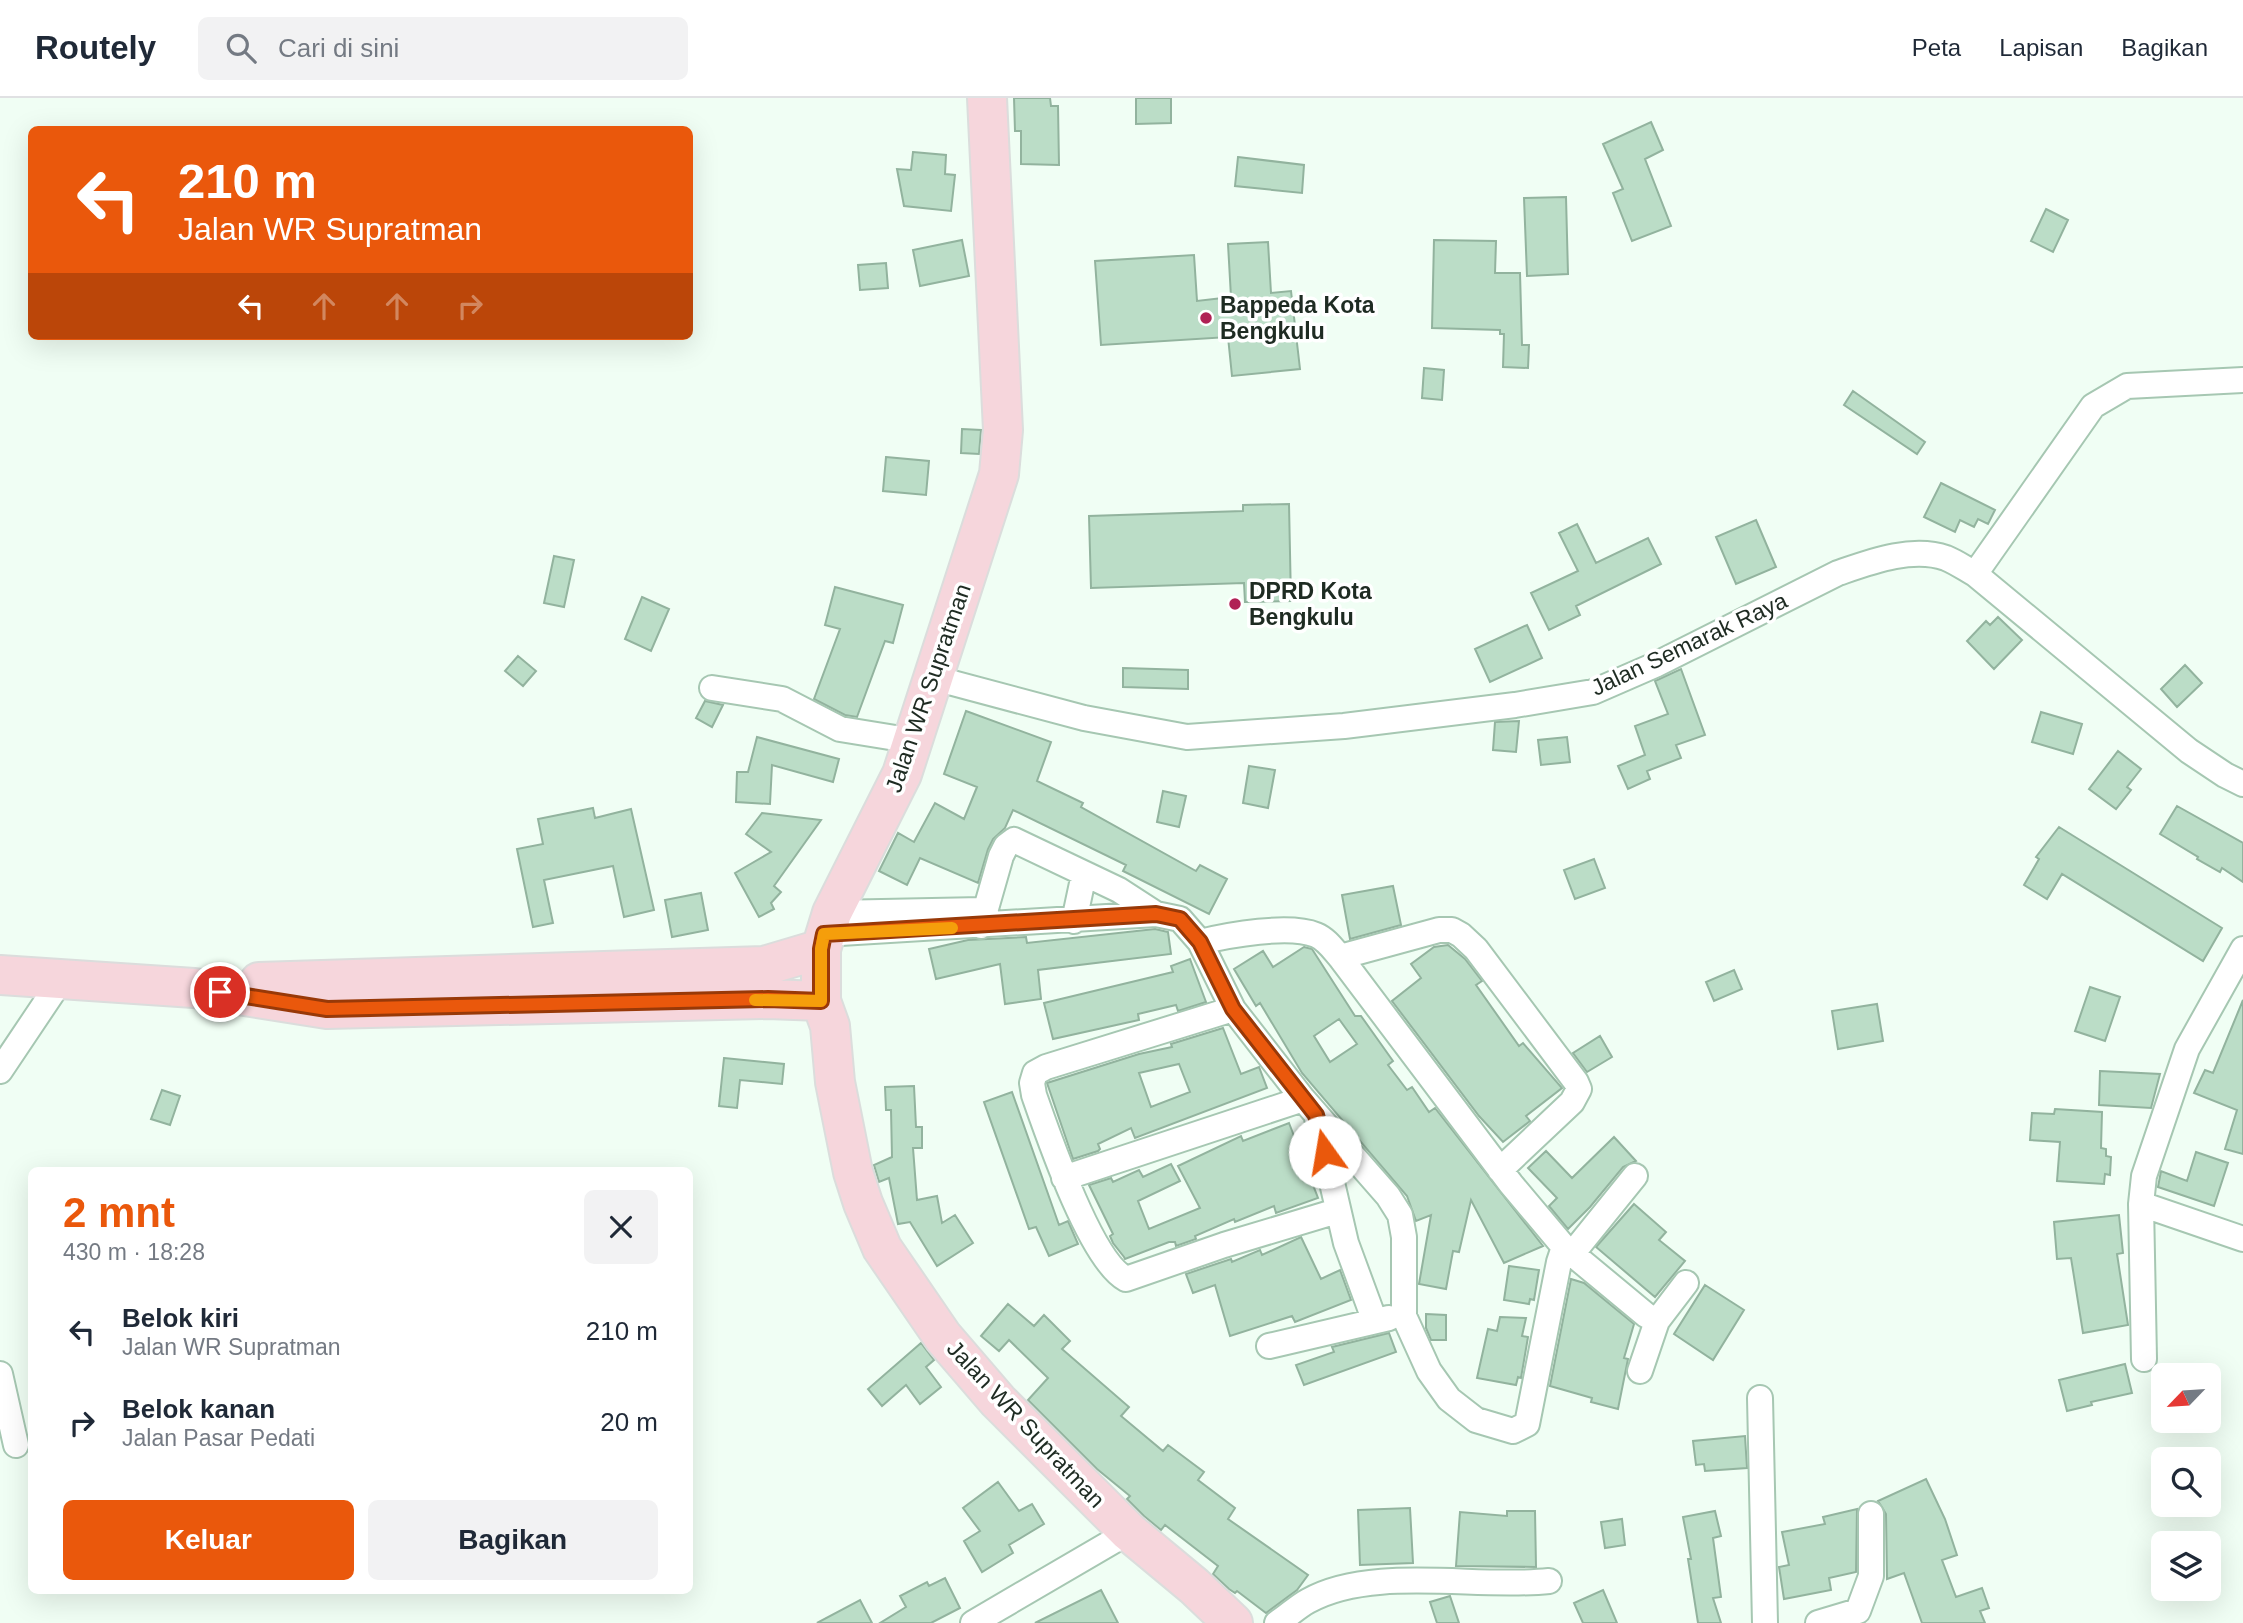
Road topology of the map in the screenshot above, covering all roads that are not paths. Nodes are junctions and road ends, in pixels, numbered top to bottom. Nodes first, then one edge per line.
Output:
1 (987, 98) edge
2 (2243, 380) edge
3 (1975, 574) junction
4 (934, 678) junction
5 (712, 688) dead end
6 (914, 741) junction
7 (2243, 784) edge
8 (1084, 874) junction
9 (1156, 914) junction
10 (984, 918) junction
11 (1074, 921) junction
12 (825, 932) junction
13 (1200, 942) junction
14 (2243, 949) edge
15 (1340, 957) junction
16 (0, 975) edge
17 (61, 980) junction
18 (194, 988) junction
19 (821, 1001) junction
20 (1233, 1009) junction
21 (0, 1071) edge
22 (1309, 1107) junction
23 (1500, 1170) junction
24 (1635, 1176) dead end
25 (1064, 1178) junction
26 (2141, 1205) junction
27 (1338, 1211) junction
28 (2243, 1239) edge
29 (1568, 1251) junction
30 (1686, 1283) dead end
31 (1404, 1316) junction
32 (1374, 1320) junction
33 (1657, 1321) junction
34 (1269, 1346) dead end
35 (2144, 1359) dead end
36 (1640, 1371) dead end
37 (0, 1374) edge
38 (1760, 1398) dead end
39 (16, 1446) dead end
40 (1871, 1514) dead end
41 (1129, 1532) junction
42 (1549, 1581) dead end
43 (1015, 1613) edge
44 (1860, 1617) edge
45 (973, 1623) edge
46 (1233, 1623) edge
47 (1278, 1623) edge
48 (1765, 1623) edge
49 (1818, 1623) edge

1 - 4 highway, Jalan WR Supratman
2 - 3 street
3 - 4 street, Jalan Semarak Raya
3 - 7 street, Jalan Semarak Raya
4 - 6 highway, Jalan WR Supratman
5 - 6 street
6 - 12 highway, Jalan WR Supratman
8 - 9 street
8 - 10 street
8 - 11 street
9 - 11 street
9 - 13 street
10 - 11 street
10 - 12 street
12 - 18 highway
12 - 19 highway, Jalan WR Supratman
13 - 15 street
13 - 20 street
14 - 26 street
15 - 23 street
15 - 23 street
16 - 17 highway
17 - 18 highway
17 - 21 street
18 - 19 highway
19 - 41 highway, Jalan WR Supratman
20 - 22 street
20 - 25 street
22 - 25 street
22 - 27 street
22 - 31 street
23 - 29 street
24 - 29 street
25 - 27 street
26 - 28 street
26 - 35 street
27 - 32 street
29 - 31 street
29 - 33 street
30 - 33 street
31 - 32 street
32 - 34 street
33 - 36 street
37 - 39 street
38 - 48 street
40 - 44 street
41 - 43 street
41 - 46 highway, Jalan WR Supratman
42 - 47 street
43 - 45 street
44 - 49 street

